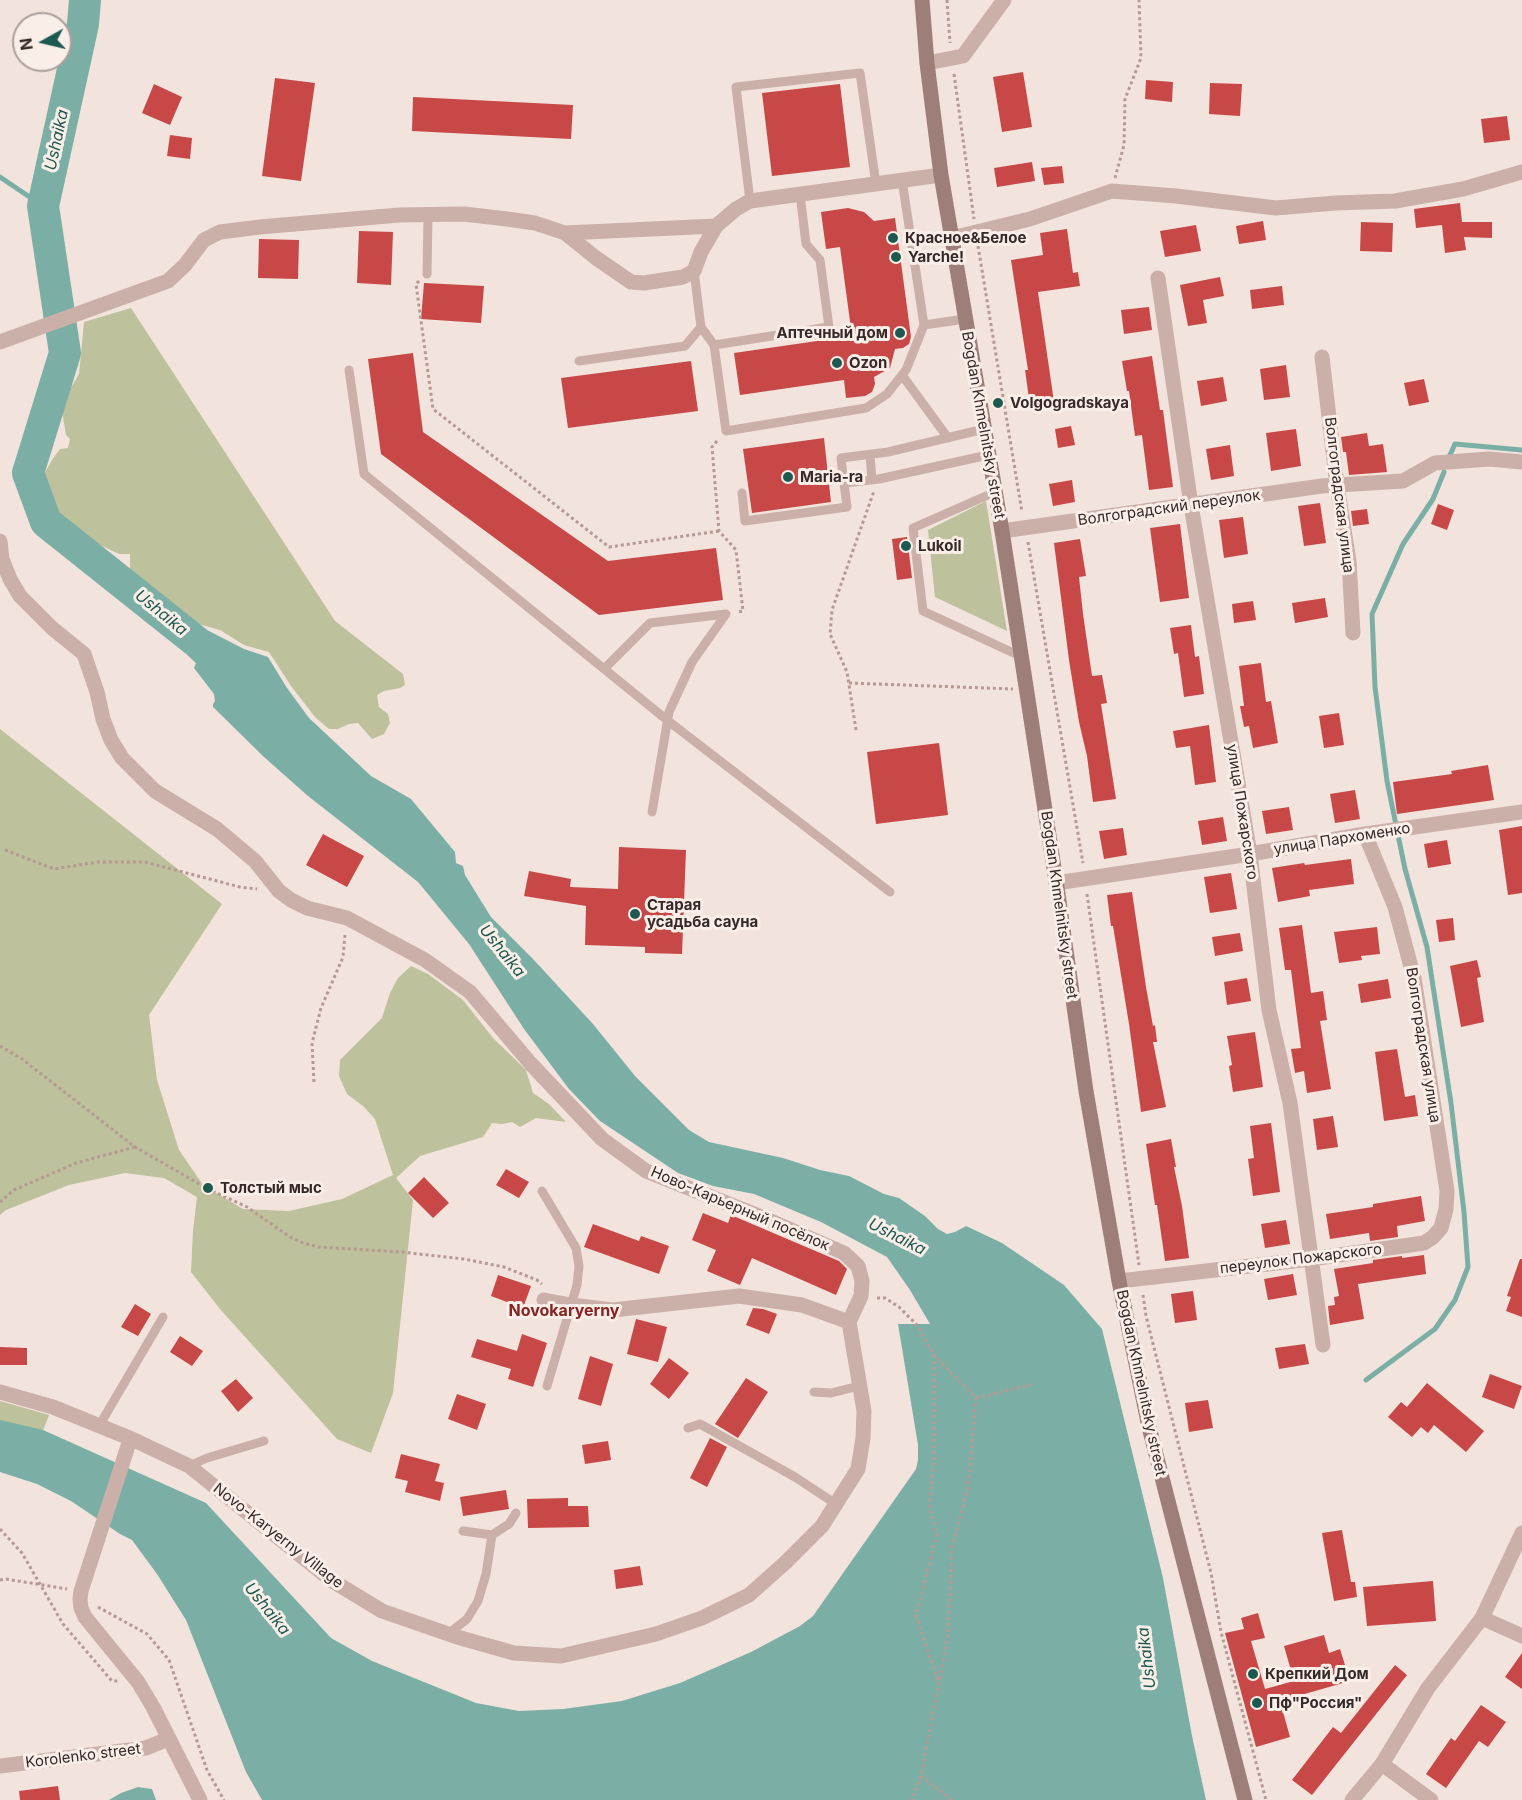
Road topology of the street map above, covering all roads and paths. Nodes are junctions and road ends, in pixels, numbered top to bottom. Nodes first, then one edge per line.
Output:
1 (922, 0) edge
2 (947, 0) edge
3 (1004, 0) edge
4 (1139, 0) edge
5 (951, 58) junction
6 (927, 63) junction
7 (1522, 172) edge
8 (941, 175) junction
9 (902, 180) junction
10 (876, 184) junction
11 (1112, 191) junction
12 (800, 194) junction
13 (750, 201) junction
14 (428, 215) junction
15 (716, 226) junction
16 (975, 232) junction
17 (565, 233) junction
18 (952, 237) junction
19 (694, 271) junction
20 (427, 274) joint
21 (1158, 278) dead end
22 (965, 319) junction
23 (924, 325) junction
24 (701, 327) junction
25 (0, 342) edge
26 (714, 345) junction
27 (1322, 357) dead end
28 (579, 361) dead end
29 (349, 370) dead end
30 (902, 375) junction
31 (984, 429) junction
32 (726, 431) junction
33 (948, 438) junction
34 (870, 454) junction
35 (988, 455) junction
36 (1522, 462) edge
37 (875, 479) junction
38 (844, 483) junction
39 (1337, 486) junction
40 (995, 492) junction
41 (742, 493) dead end
42 (1191, 505) junction
43 (1025, 528) junction
44 (719, 531) junction
45 (1002, 531) junction
46 (0, 541) edge
47 (726, 614) junction
48 (1353, 633) dead end
49 (1020, 656) junction
50 (604, 669) junction
51 (849, 684) junction
52 (1026, 690) junction
53 (667, 720) junction
54 (856, 730) dead end
55 (652, 812) dead end
56 (1522, 812) edge
57 (1365, 834) junction
58 (5, 850) dead end
59 (1250, 854) junction
60 (1085, 878) junction
61 (1056, 883) junction
62 (279, 891) junction
63 (890, 892) dead end
64 (347, 918) junction
65 (0, 1046) edge
66 (314, 1082) dead end
67 (135, 1147) junction
68 (542, 1191) dead end
69 (1447, 1191) joint
70 (0, 1202) edge
71 (1311, 1259) junction
72 (1141, 1278) junction
73 (1119, 1281) junction
74 (861, 1296) junction
75 (544, 1300) joint
76 (571, 1305) junction
77 (163, 1317) dead end
78 (849, 1322) junction
79 (1323, 1345) dead end
80 (934, 1355) junction
81 (1035, 1384) dead end
82 (547, 1386) dead end
83 (860, 1386) junction
84 (0, 1392) edge
85 (814, 1392) dead end
86 (976, 1398) junction
87 (99, 1426) junction
88 (688, 1428) dead end
89 (264, 1441) dead end
90 (130, 1443) junction
91 (189, 1466) junction
92 (836, 1504) junction
93 (516, 1512) dead end
94 (0, 1529) edge
95 (463, 1531) dead end
96 (1522, 1533) edge
97 (492, 1535) junction
98 (0, 1580) edge
99 (40, 1584) junction
100 (81, 1591) junction
101 (98, 1606) dead end
102 (1482, 1618) junction
103 (448, 1634) junction
104 (1522, 1636) edge
105 (138, 1682) junction
106 (939, 1684) junction
107 (168, 1739) junction
108 (1382, 1764) junction
109 (0, 1766) edge
110 (921, 1776) junction
111 (200, 1800) edge
112 (224, 1800) edge
113 (912, 1800) edge
114 (952, 1800) edge
115 (1245, 1800) edge
116 (1266, 1800) edge
117 (1352, 1800) edge
118 (1431, 1800) edge

1 - 6 street, Bogdan Khmelnitsky street
2 - 5 path
3 - 5 street
4 - 11 path
5 - 6 street
5 - 16 path
6 - 8 street, Bogdan Khmelnitsky street
7 - 11 street
8 - 9 street
8 - 18 street, Bogdan Khmelnitsky street
9 - 10 street
9 - 23 lane
10 - 12 street
10 - 13 lane
11 - 16 street
12 - 13 street
12 - 26 lane
13 - 15 street
14 - 17 street
14 - 20 lane
14 - 25 street
15 - 17 street
15 - 19 street
16 - 18 street
16 - 43 path
17 - 19 street
18 - 22 street, Bogdan Khmelnitsky street
19 - 24 lane
20 - 44 path
21 - 42 street, улица Пожарского
22 - 23 lane
22 - 31 street, Bogdan Khmelnitsky street
23 - 30 lane
24 - 26 lane
24 - 28 lane
26 - 32 lane
27 - 39 street, Волгоградская улица
29 - 50 lane
30 - 32 lane
30 - 33 lane
31 - 33 lane
31 - 35 street, Bogdan Khmelnitsky street
32 - 44 path
33 - 34 lane
34 - 37 lane
34 - 38 lane
35 - 37 lane
35 - 40 street, Bogdan Khmelnitsky street
36 - 39 street, Волгоградский переулок
37 - 38 lane
37 - 51 path
38 - 41 lane
39 - 42 street, Волгоградский переулок
39 - 48 street, Волгоградская улица
40 - 45 street, Bogdan Khmelnitsky street
40 - 49 lane
42 - 43 street, Волгоградский переулок
42 - 59 street, улица Пожарского
43 - 45 street, Волгоградский переулок
43 - 60 path
44 - 47 path
45 - 49 street, Bogdan Khmelnitsky street
46 - 62 street
47 - 50 lane
47 - 53 lane
49 - 52 street, Bogdan Khmelnitsky street
50 - 53 lane
51 - 52 path
51 - 54 path
52 - 61 street, Bogdan Khmelnitsky street
53 - 55 lane
53 - 63 lane
56 - 57 street, улица Пархоменко
57 - 59 street, улица Пархоменко
57 - 69 street, Волгоградская улица
58 - 62 path
59 - 60 street, улица Пархоменко
59 - 71 street, улица Пожарского
60 - 61 street, улица Пархоменко
60 - 72 path
61 - 73 street, Bogdan Khmelnitsky street
62 - 64 street
64 - 66 path
64 - 74 street, Ново-Карьерный посёлок
65 - 67 path
67 - 70 path
67 - 75 path
68 - 76 lane
69 - 71 street, переулок Пожарского
71 - 72 street, переулок Пожарского
71 - 79 street, улица Пожарского
72 - 73 street, переулок Пожарского
72 - 116 path
73 - 115 street, Bogdan Khmelnitsky street
74 - 78 street
74 - 80 path
75 - 76 street
76 - 78 street
76 - 82 lane
77 - 87 lane
78 - 83 street, Novo-Karyerny Village
80 - 86 path
80 - 106 path
81 - 86 path
83 - 85 lane
83 - 92 street, Novo-Karyerny Village
84 - 87 street, Novo-Karyerny Village
86 - 106 path
87 - 90 street, Novo-Karyerny Village
88 - 92 lane
89 - 91 lane
90 - 91 street, Novo-Karyerny Village
90 - 100 street
91 - 103 street, Novo-Karyerny Village
92 - 103 street, Novo-Karyerny Village
93 - 97 lane
94 - 99 path
95 - 97 lane
96 - 102 street
97 - 103 lane
98 - 99 path
99 - 100 path
99 - 105 path
100 - 105 street
101 - 112 path
102 - 104 street
102 - 108 street
105 - 107 street
106 - 110 path
107 - 109 street, Korolenko street
107 - 111 street
108 - 117 street
108 - 118 street
110 - 113 path
110 - 114 path

